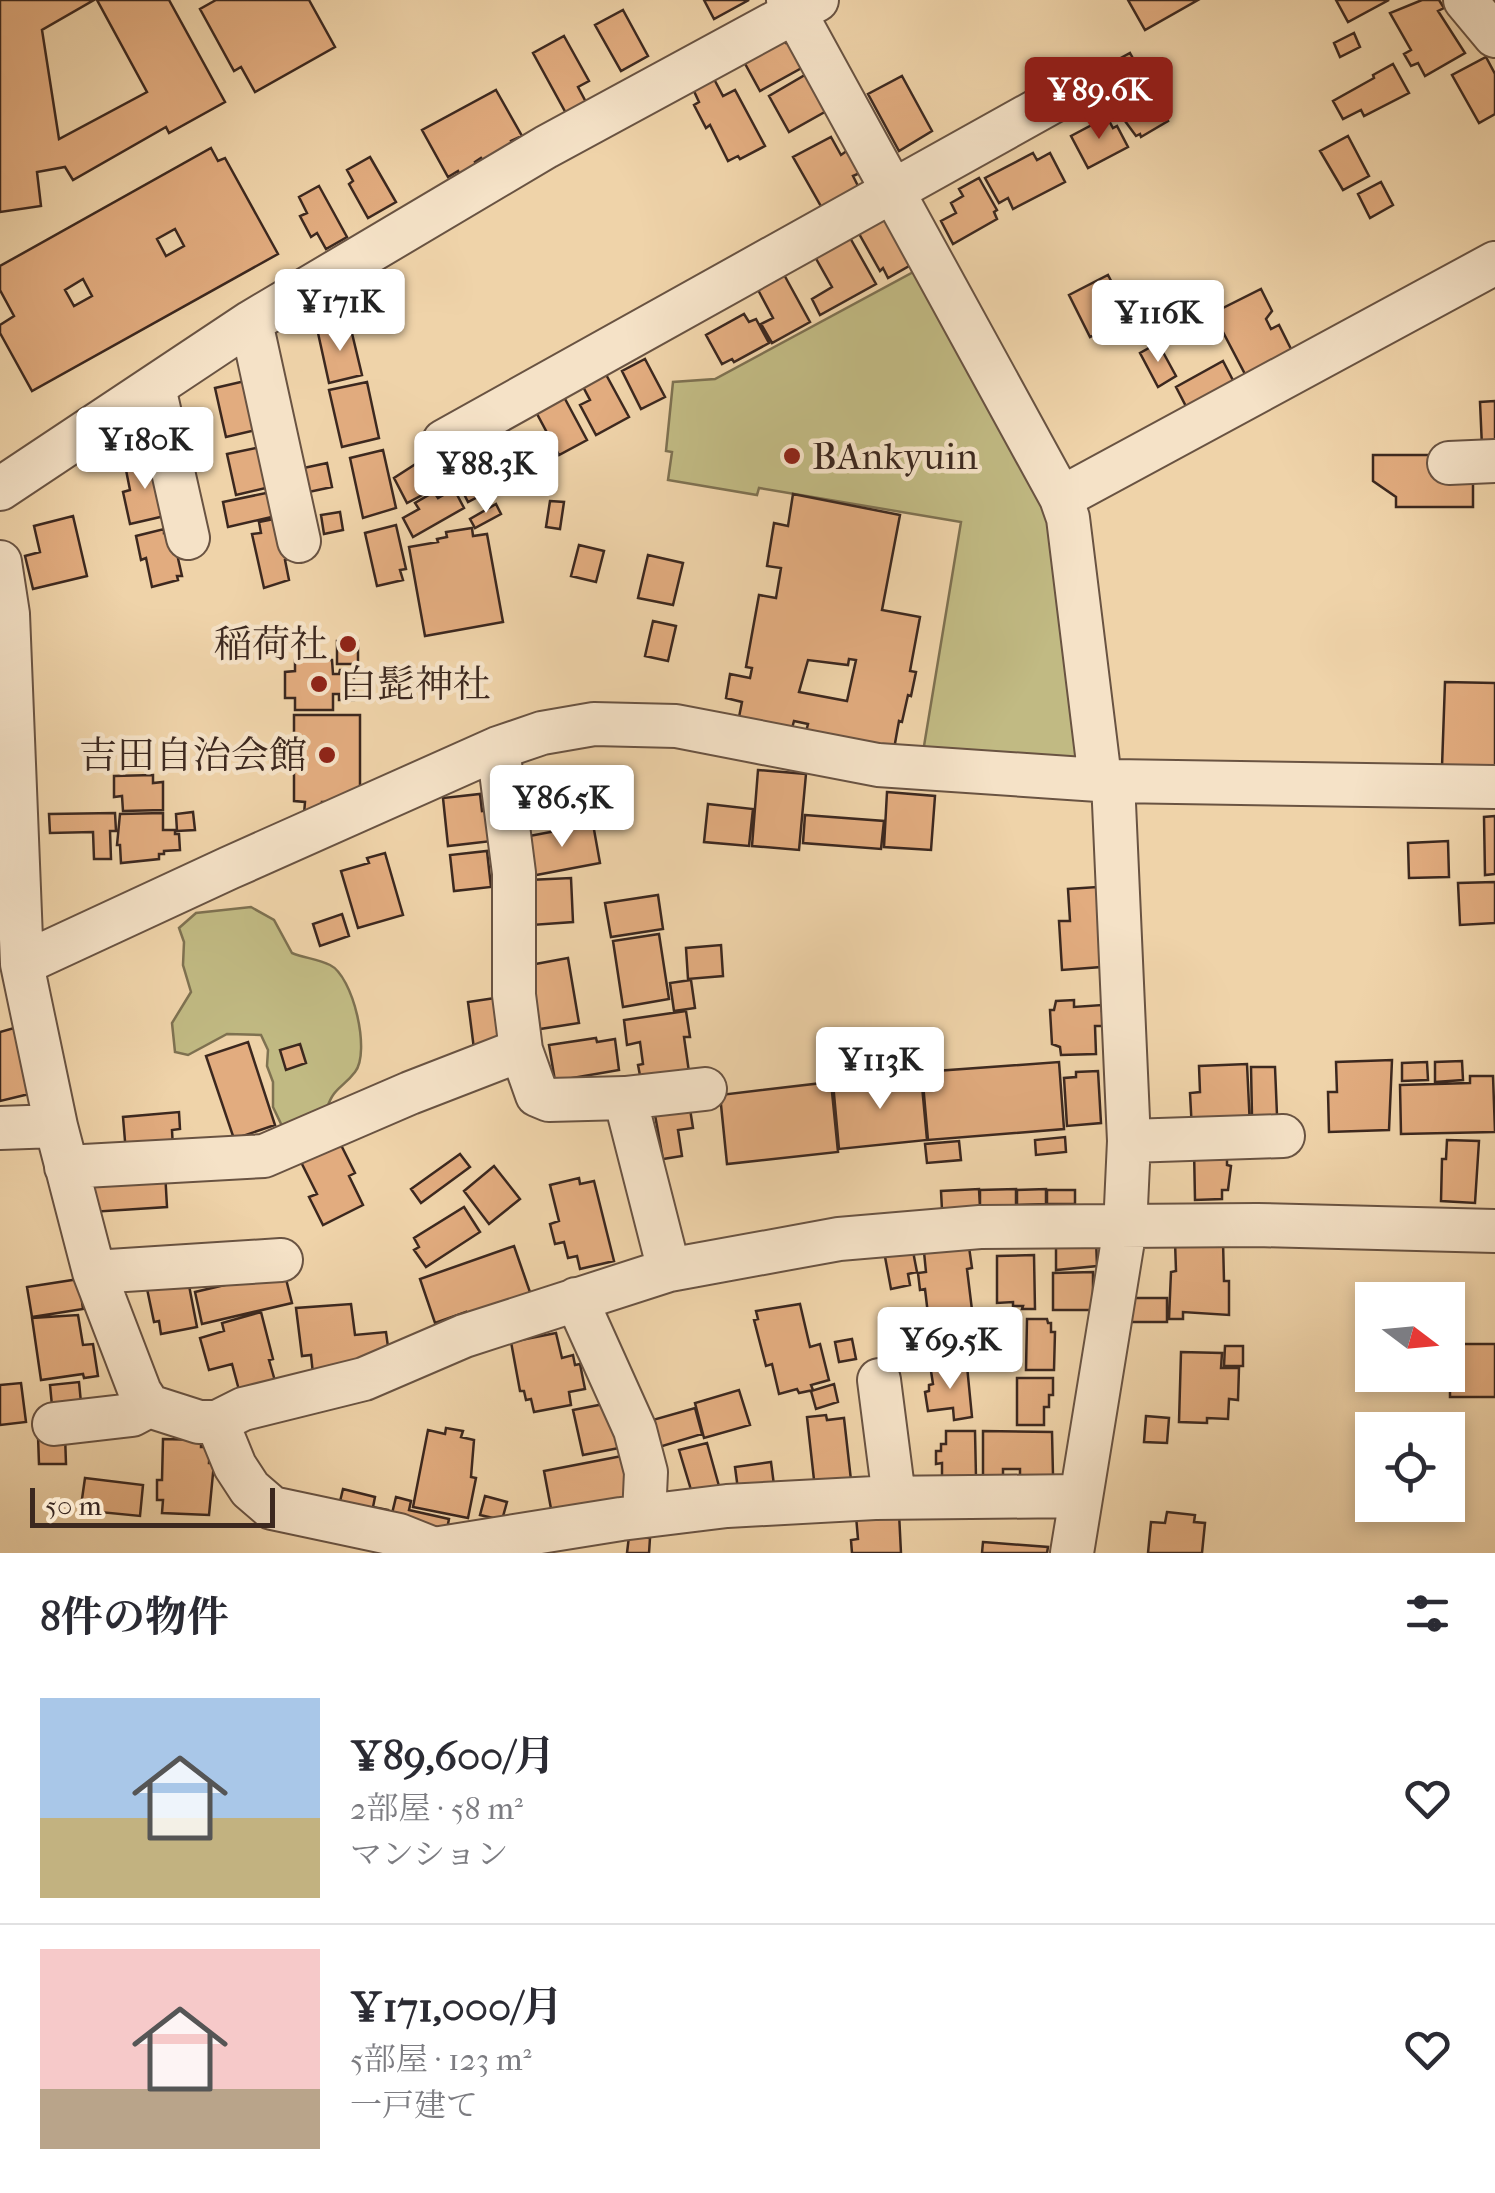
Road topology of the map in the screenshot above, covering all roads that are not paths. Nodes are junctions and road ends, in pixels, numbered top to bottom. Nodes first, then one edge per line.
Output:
1 (1466, 0) edge
2 (800, 4) edge
3 (1495, 36) edge
4 (1081, 86) dead end
5 (894, 190) junction
6 (1495, 263) edge
7 (251, 322) junction
8 (154, 387) junction
9 (444, 441) dead end
10 (1495, 460) edge
11 (1449, 462) dead end
12 (0, 489) edge
13 (1061, 498) junction
14 (188, 538) dead end
15 (299, 541) dead end
16 (0, 562) edge
17 (498, 748) junction
18 (1107, 780) junction
19 (1495, 787) edge
20 (22, 964) junction
21 (521, 1050) junction
22 (705, 1089) dead end
23 (625, 1098) junction
24 (56, 1126) junction
25 (0, 1128) edge
26 (1283, 1136) dead end
27 (1129, 1141) junction
28 (66, 1167) junction
29 (1125, 1228) junction
30 (1495, 1231) edge
31 (282, 1260) dead end
32 (669, 1270) junction
33 (94, 1272) junction
34 (576, 1299) junction
35 (879, 1380) dead end
36 (149, 1406) junction
37 (217, 1422) junction
38 (54, 1424) dead end
39 (1081, 1496) junction
40 (894, 1497) junction
41 (628, 1529) edge
42 (434, 1551) edge
43 (1072, 1553) edge

1 - 3 street
2 - 5 street
2 - 7 street
4 - 5 street
5 - 9 street
5 - 13 street
6 - 13 street
7 - 8 street
7 - 15 street
8 - 12 street
8 - 14 street
10 - 11 street
13 - 18 street
16 - 20 street
17 - 18 street
17 - 20 street
17 - 21 street
18 - 19 street
18 - 27 street
20 - 24 street
21 - 23 street
21 - 28 street
22 - 23 street
23 - 32 street
24 - 25 street
24 - 28 street
26 - 27 street
27 - 29 street
28 - 33 street
29 - 30 street
29 - 32 street
29 - 39 street
31 - 33 street
32 - 34 street
33 - 36 street
34 - 37 street
34 - 41 street
35 - 40 street
36 - 37 street
36 - 38 street
37 - 42 street
39 - 40 street
39 - 43 street
40 - 41 street
41 - 42 street

